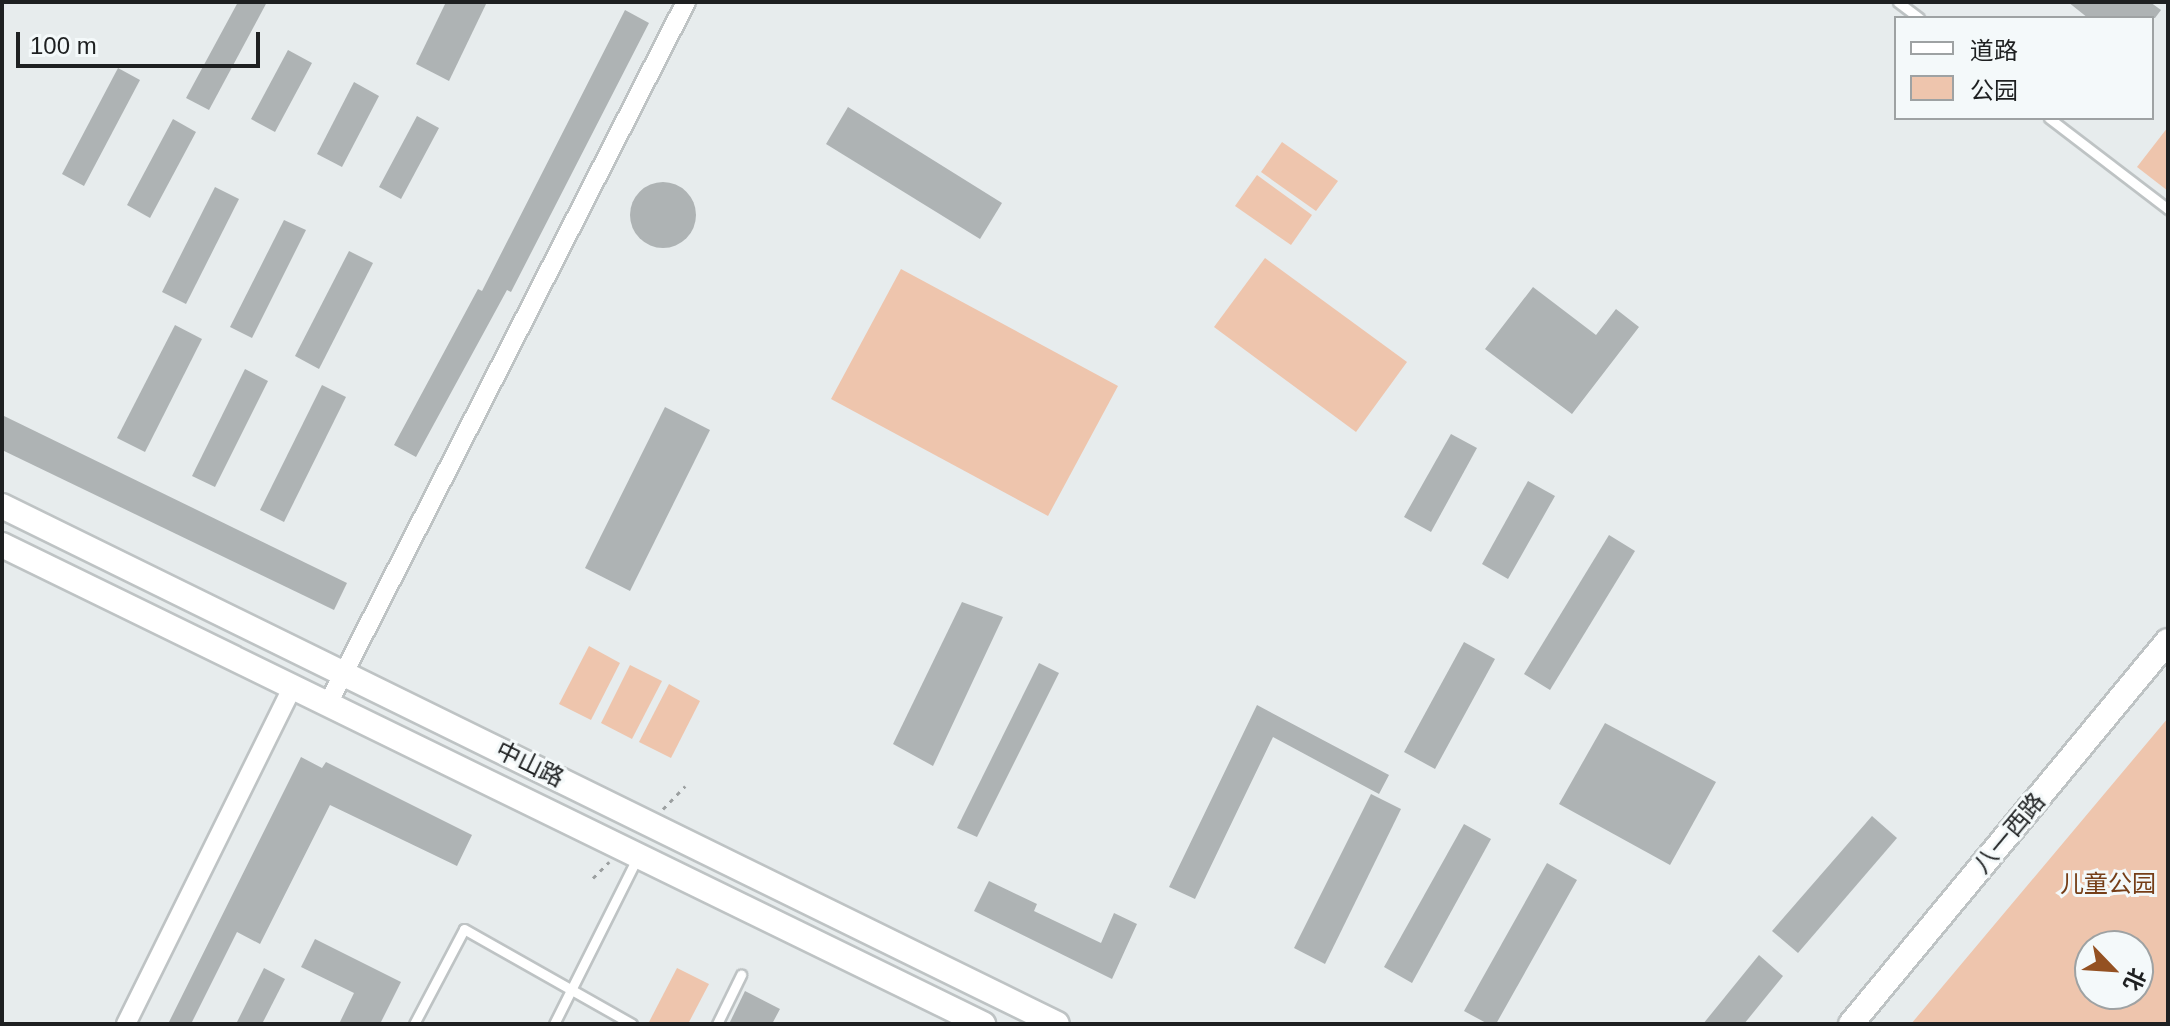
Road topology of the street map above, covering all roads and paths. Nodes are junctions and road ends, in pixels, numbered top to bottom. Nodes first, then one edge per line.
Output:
1 (686, 2) edge
2 (1898, 2) edge
3 (1916, 16) edge
4 (2052, 120) edge
5 (2168, 209) edge
6 (2, 506) edge
7 (2, 545) edge
8 (2168, 641) edge
9 (343, 675) junction
10 (293, 686) junction
11 (329, 702) junction
12 (639, 855) junction
13 (741, 975) dead end
14 (570, 991) junction
15 (126, 1024) edge
16 (414, 1024) edge
17 (554, 1024) edge
18 (632, 1024) edge
19 (717, 1024) edge
20 (983, 1024) edge
21 (1057, 1024) edge
22 (1851, 1024) edge

1 - 9 street
2 - 3 lane
4 - 5 lane
6 - 9 main road, 中山路
7 - 10 main road, 中山路
8 - 22 main road, 八一西路
9 - 11 street
9 - 21 main road, 中山路
10 - 11 main road, 中山路
10 - 15 street
11 - 12 main road, 中山路
12 - 14 lane
12 - 20 main road, 中山路
13 - 19 lane
14 - 16 lane
14 - 17 lane
14 - 18 lane

